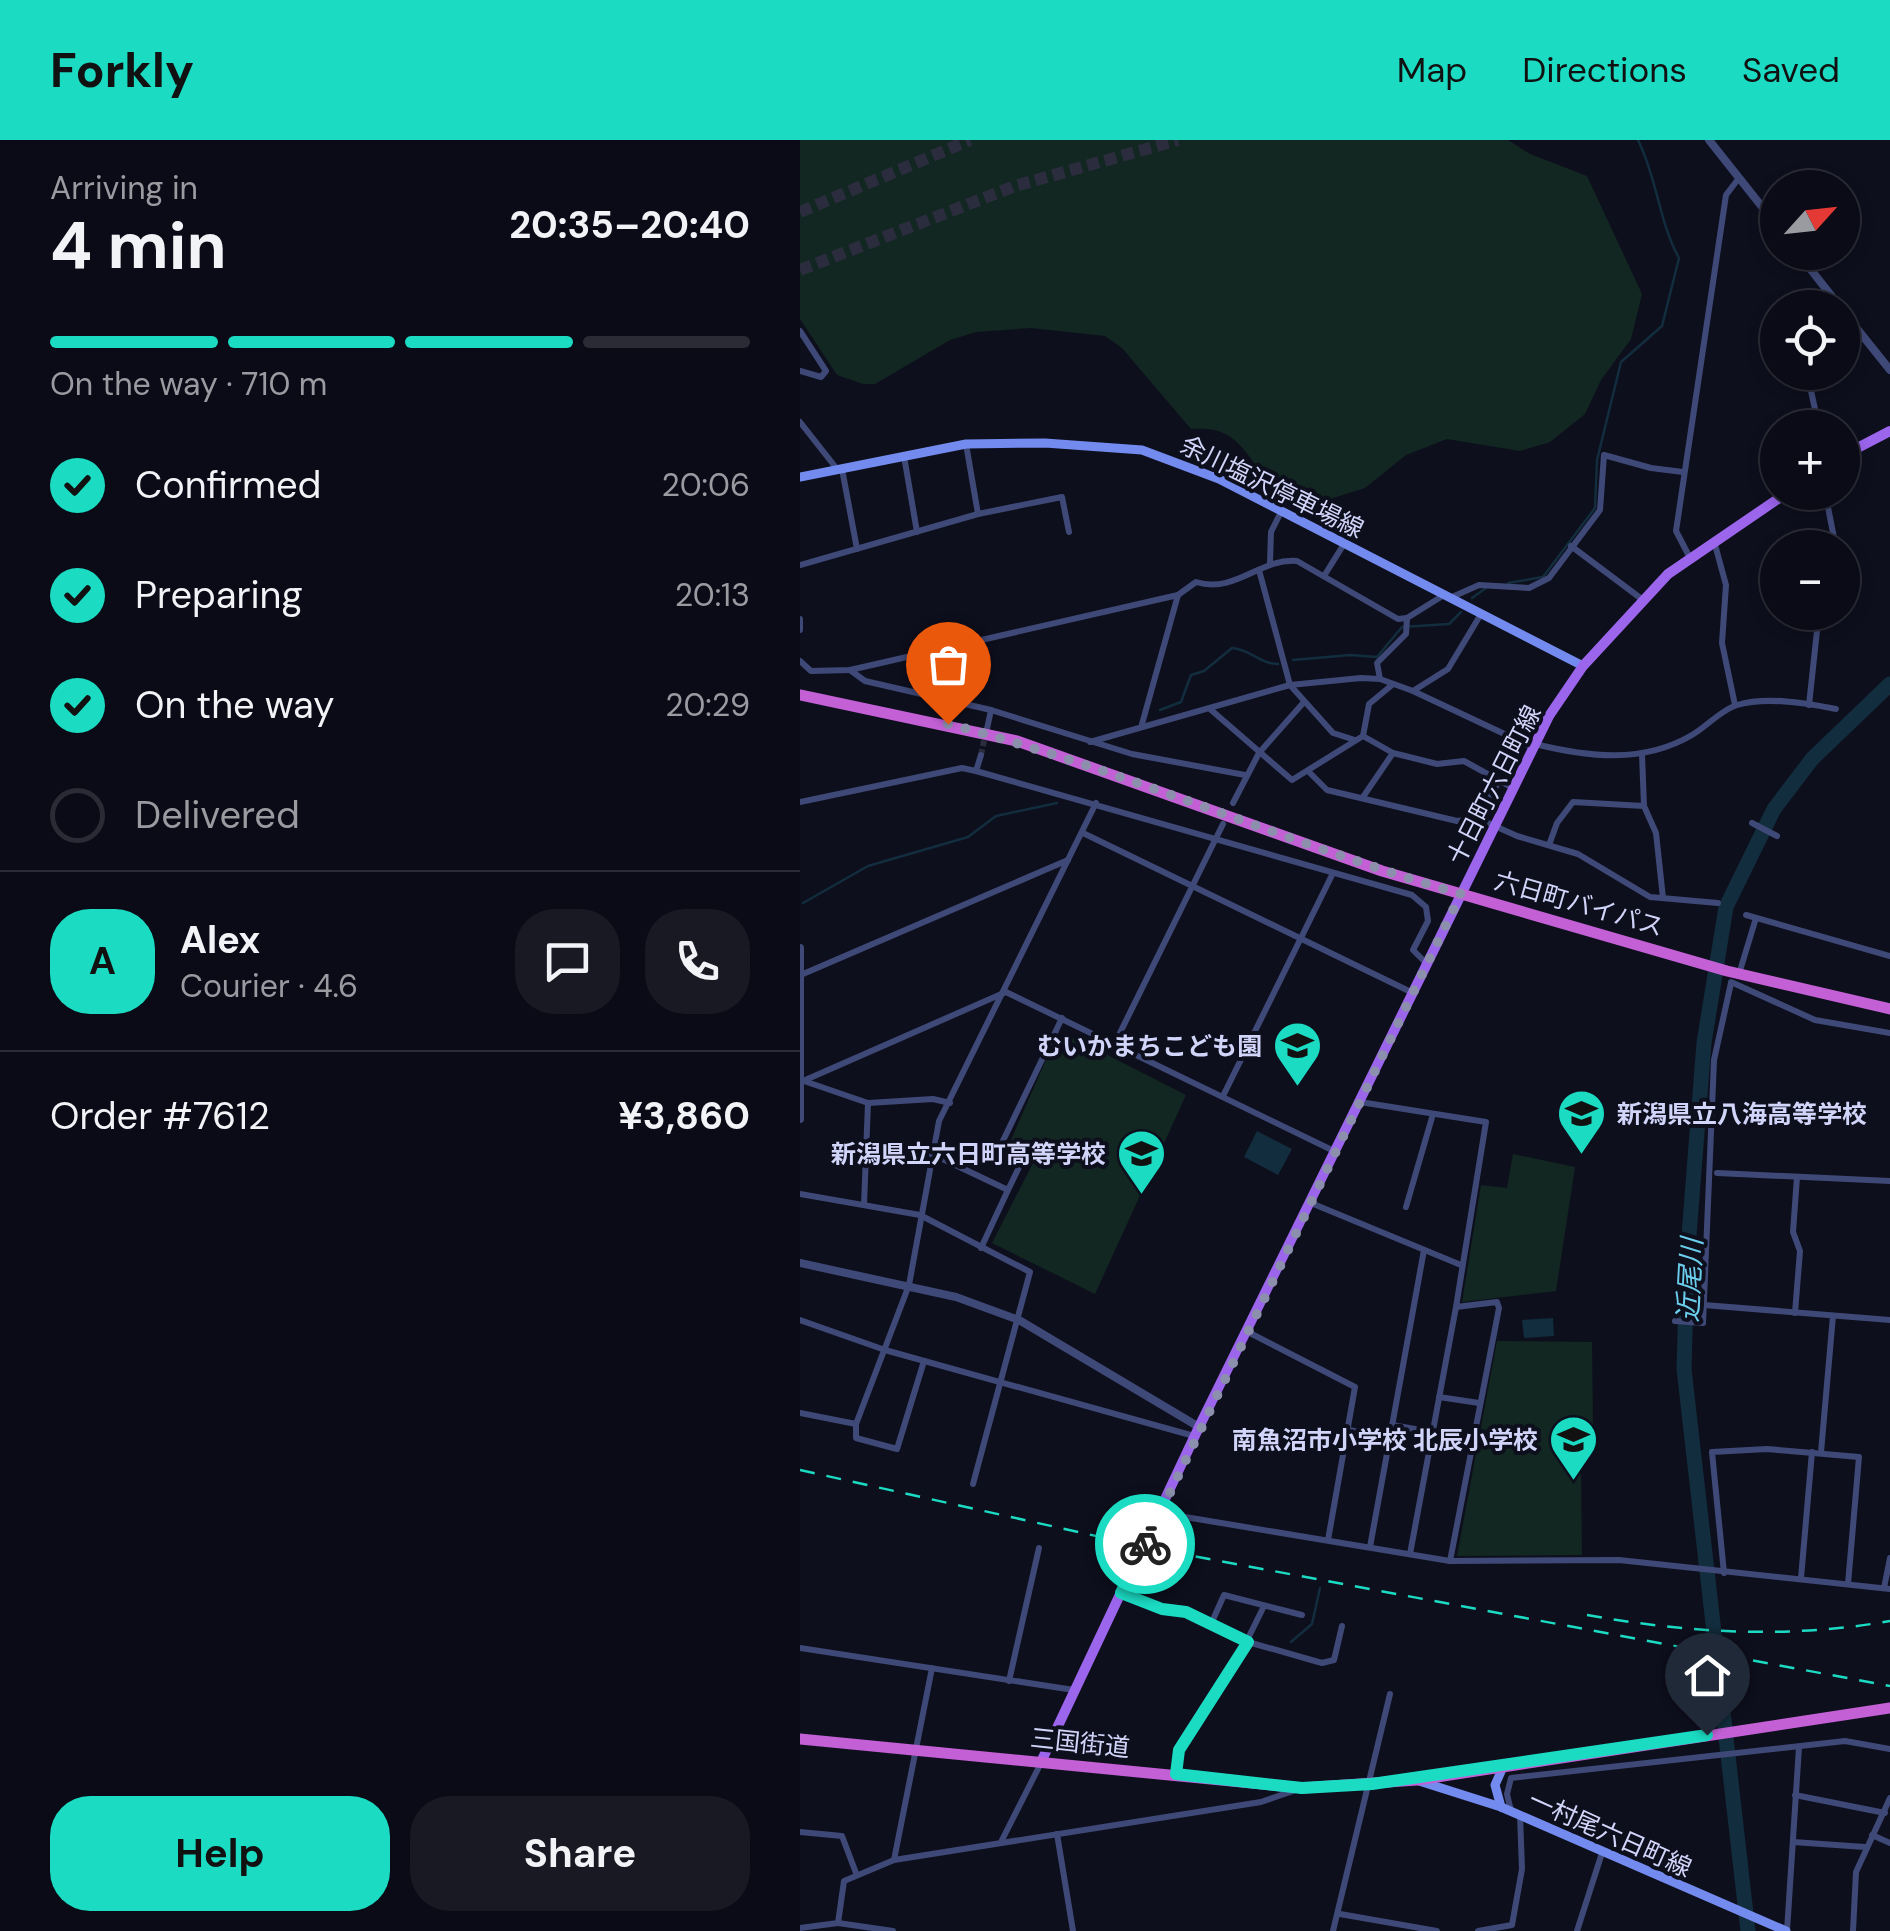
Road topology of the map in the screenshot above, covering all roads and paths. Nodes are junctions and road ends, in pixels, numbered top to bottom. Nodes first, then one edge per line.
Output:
1 (1709, 140) edge
2 (1738, 178) junction
3 (1760, 206) edge
4 (1811, 270) edge
5 (1828, 290) edge
6 (800, 330) edge
7 (1860, 331) edge
8 (1890, 370) edge
9 (800, 371) edge
10 (800, 422) edge
11 (1890, 431) edge
12 (966, 444) junction
13 (1860, 447) edge
14 (904, 455) junction
15 (839, 468) junction
16 (1683, 472) junction
17 (800, 477) edge
18 (1760, 510) edge
19 (1281, 512) junction
20 (978, 514) junction
21 (916, 532) junction
22 (1069, 532) dead end
23 (1714, 540) junction
24 (1344, 544) junction
25 (1571, 546) junction
26 (857, 549) junction
27 (1689, 556) junction
28 (1270, 562) junction
29 (800, 565) edge
30 (1259, 570) junction
31 (1324, 576) junction
32 (1178, 595) junction
33 (1448, 595) junction
34 (1644, 601) junction
35 (1482, 612) junction
36 (1407, 618) junction
37 (800, 619) edge
38 (800, 630) edge
39 (1817, 630) edge
40 (800, 662) edge
41 (1583, 666) junction
42 (850, 670) junction
43 (1380, 679) junction
44 (1394, 684) junction
45 (1290, 685) junction
46 (1413, 691) junction
47 (800, 695) edge
48 (1304, 702) junction
49 (1809, 705) junction
50 (1735, 706) junction
51 (1210, 708) junction
52 (1836, 709) dead end
53 (991, 710) junction
54 (1142, 724) junction
55 (987, 729) tunnel mouth
56 (1359, 738) junction
57 (1090, 742) junction
58 (1533, 746) junction
59 (1259, 753) junction
60 (1393, 753) junction
61 (981, 754) tunnel mouth
62 (1642, 754) junction
63 (976, 771) junction
64 (1308, 771) junction
65 (1245, 775) junction
66 (1499, 780) junction
67 (1514, 788) junction
68 (1363, 797) junction
69 (800, 802) edge
70 (1096, 803) junction
71 (1233, 803) dead end
72 (1644, 806) junction
73 (1475, 817) junction
74 (1752, 823) dead end
75 (1223, 824) dead end
76 (1495, 826) junction
77 (1083, 832) junction
78 (1216, 836) junction
79 (1777, 836) dead end
80 (1549, 844) junction
81 (1070, 860) junction
82 (1333, 874) junction
83 (1192, 886) junction
84 (1461, 894) junction
85 (1663, 898) junction
86 (1718, 903) dead end
87 (1746, 915) dead end
88 (1756, 918) junction
89 (1301, 938) junction
90 (800, 948) edge
91 (1890, 956) edge
92 (1427, 964) junction
93 (802, 974) junction
94 (1732, 975) junction
95 (1006, 992) junction
96 (1414, 993) junction
97 (802, 994) edge
98 (1890, 1009) edge
99 (1062, 1018) junction
100 (1890, 1033) edge
101 (1115, 1043) junction
102 (802, 1075) edge
103 (1223, 1096) junction
104 (1360, 1102) junction
105 (868, 1103) junction
106 (950, 1103) junction
107 (1434, 1114) junction
108 (800, 1119) edge
109 (1336, 1152) junction
110 (932, 1154) junction
111 (1718, 1173) dead end
112 (1797, 1176) junction
113 (1890, 1180) edge
114 (1008, 1190) junction
115 (800, 1194) edge
116 (1311, 1203) junction
117 (864, 1205) junction
118 (1406, 1207) dead end
119 (920, 1215) junction
120 (981, 1248) junction
121 (1424, 1250) junction
122 (800, 1263) edge
123 (1460, 1266) junction
124 (908, 1285) junction
125 (1704, 1305) junction
126 (1456, 1307) junction
127 (1795, 1313) junction
128 (1834, 1316) junction
129 (800, 1320) edge
130 (1018, 1320) junction
131 (1890, 1320) edge
132 (1677, 1321) dead end
133 (1248, 1332) junction
134 (884, 1350) junction
135 (924, 1361) junction
136 (1001, 1381) junction
137 (1439, 1397) junction
138 (1479, 1403) junction
139 (800, 1412) edge
140 (856, 1424) junction
141 (1392, 1425) junction
142 (1349, 1430) junction
143 (1197, 1432) junction
144 (1432, 1432) junction
145 (1390, 1438) junction
146 (1812, 1452) junction
147 (1821, 1452) junction
148 (973, 1484) dead end
149 (1162, 1509) junction
150 (1328, 1540) junction
151 (1370, 1547) junction
152 (1039, 1548) dead end
153 (1410, 1554) junction
154 (1890, 1558) edge
155 (1450, 1561) junction
156 (1724, 1573) junction
157 (1801, 1578) junction
158 (1848, 1584) junction
159 (1887, 1589) edge
160 (1121, 1593) junction
161 (1264, 1606) junction
162 (1302, 1616) dead end
163 (1211, 1624) junction
164 (1342, 1626) dead end
165 (1248, 1642) junction
166 (800, 1648) edge
167 (932, 1668) junction
168 (1010, 1681) junction
169 (1075, 1690) junction
170 (1390, 1694) dead end
171 (1890, 1708) edge
172 (800, 1739) edge
173 (1799, 1747) junction
174 (914, 1749) junction
175 (1890, 1749) edge
176 (1041, 1762) junction
177 (1504, 1765) junction
178 (1176, 1774) junction
179 (1417, 1780) junction
180 (1372, 1784) junction
181 (1302, 1788) junction
182 (1796, 1795) junction
183 (1890, 1798) edge
184 (1511, 1811) junction
185 (1885, 1813) junction
186 (800, 1832) edge
187 (1056, 1833) junction
188 (1872, 1835) junction
189 (1002, 1840) junction
190 (1793, 1842) junction
191 (1890, 1843) edge
192 (1865, 1847) junction
193 (1602, 1853) junction
194 (894, 1860) junction
195 (856, 1873) junction
196 (1340, 1914) junction
197 (838, 1923) junction
198 (800, 1928) edge
199 (892, 1931) edge
200 (1073, 1931) edge
201 (1333, 1931) edge
202 (1437, 1931) edge
203 (1478, 1931) edge
204 (1577, 1931) edge
205 (1786, 1931) edge
206 (1853, 1931) edge

1 - 2 street
2 - 3 street
2 - 16 street
4 - 5 street
6 - 9 street
7 - 8 street
10 - 15 street
11 - 13 main road
12 - 14 main road, 余川塩沢停車場線
12 - 19 main road, 余川塩沢停車場線
12 - 20 street
14 - 15 main road, 余川塩沢停車場線
14 - 21 street
15 - 17 main road, 余川塩沢停車場線
15 - 26 street
16 - 25 street
16 - 27 street
18 - 23 main road, 十日町六日町線
19 - 24 main road, 余川塩沢停車場線
19 - 28 street
20 - 21 street
20 - 22 street
21 - 26 street
23 - 27 main road, 十日町六日町線
23 - 50 street
24 - 31 street
24 - 33 main road, 余川塩沢停車場線
25 - 33 street
25 - 34 street
26 - 29 street
27 - 34 main road, 十日町六日町線
28 - 30 street
28 - 31 street
30 - 32 street
30 - 45 street
31 - 36 street
32 - 42 street
32 - 54 street
33 - 35 main road, 余川塩沢停車場線
33 - 36 street
34 - 41 main road, 十日町六日町線
35 - 41 main road, 余川塩沢停車場線
35 - 46 street
36 - 43 street
37 - 38 street
39 - 49 street
40 - 42 street
41 - 58 main road, 十日町六日町線
42 - 53 street
43 - 44 street
43 - 45 street
44 - 46 street
44 - 56 street
45 - 48 street
45 - 51 street
46 - 58 street
47 - 84 highway, 六日町バイパス
48 - 56 street
48 - 59 street
49 - 50 street
49 - 52 street
50 - 62 street
51 - 54 street
51 - 59 street
53 - 55 street
53 - 57 street
54 - 57 street
56 - 60 street
56 - 64 street
57 - 65 street
58 - 62 street
58 - 67 main road, 十日町六日町線
59 - 64 street
59 - 65 street
60 - 66 street
60 - 68 street
61 - 63 street
62 - 72 street
63 - 69 street
63 - 70 street
64 - 68 street
65 - 71 street
66 - 67 street
66 - 73 street
67 - 76 main road, 十日町六日町線
68 - 73 street
70 - 77 street
70 - 78 street
72 - 80 street
72 - 85 street
73 - 76 street
74 - 79 street
75 - 78 street
76 - 80 street
76 - 84 main road, 十日町六日町線
77 - 81 street
77 - 83 street
78 - 82 street
78 - 83 street
80 - 85 street
81 - 93 street
81 - 95 street
82 - 89 street
82 - 92 street
83 - 89 street
83 - 101 street
84 - 92 main road, 十日町六日町線
84 - 94 highway, 六日町バイパス
85 - 86 street
87 - 88 street
88 - 91 street
88 - 94 street
89 - 96 street
89 - 103 street
90 - 93 street
92 - 96 main road, 十日町六日町線
93 - 97 street
94 - 98 highway, 六日町バイパス
94 - 100 street
94 - 125 street
95 - 99 street
95 - 102 street
95 - 106 street
96 - 104 main road, 十日町六日町線
97 - 102 street
99 - 101 street
99 - 114 street
101 - 103 street
102 - 105 street
102 - 108 street
103 - 109 street
104 - 107 street
104 - 109 main road, 十日町六日町線
105 - 106 street
105 - 117 street
106 - 110 street
107 - 118 street
107 - 123 street
109 - 116 main road, 十日町六日町線
110 - 114 street
110 - 119 street
111 - 112 street
112 - 113 street
112 - 127 street
114 - 120 street
115 - 117 street
116 - 121 street
116 - 133 main road, 十日町六日町線
117 - 119 street
119 - 120 street
119 - 124 street
120 - 130 street
121 - 123 street
121 - 141 street
122 - 124 street
123 - 126 street
124 - 130 street
124 - 134 street
125 - 127 street
125 - 132 street
126 - 137 street
126 - 138 street
127 - 128 street
128 - 131 street
128 - 147 street
129 - 134 street
130 - 136 street
130 - 143 street
133 - 142 street
133 - 143 main road, 十日町六日町線
134 - 135 street
134 - 140 street
135 - 136 street
135 - 140 street
136 - 143 street
136 - 148 street
137 - 138 street
137 - 144 street
138 - 155 street
139 - 140 street
141 - 144 street
141 - 145 street
142 - 145 street
142 - 150 street
143 - 149 main road, 十日町六日町線
144 - 153 street
145 - 151 street
146 - 147 street
146 - 156 street
146 - 157 street
147 - 158 street
149 - 150 street
149 - 160 main road, 十日町六日町線
150 - 151 street
151 - 153 street
152 - 168 street
153 - 155 street
154 - 159 street
155 - 156 street
156 - 157 street
157 - 158 street
158 - 159 street
160 - 163 street
160 - 169 main road, 十日町六日町線
161 - 162 street
161 - 163 street
161 - 165 street
163 - 165 street
164 - 165 street
165 - 178 street
166 - 167 street
167 - 168 street
167 - 174 street
168 - 169 street
169 - 176 main road, 十日町六日町線
170 - 180 street
171 - 177 highway, 三国街道
172 - 174 highway, 三国街道
173 - 175 street
173 - 182 street
173 - 184 street
174 - 176 highway, 三国街道
174 - 194 street
176 - 178 highway, 三国街道
176 - 189 street
177 - 179 highway, 三国街道
177 - 184 main road
178 - 181 highway, 三国街道
179 - 180 highway, 三国街道
179 - 184 main road, 一村尾六日町線
180 - 181 highway, 三国街道
180 - 196 street
181 - 187 street
182 - 185 street
182 - 190 street
183 - 185 street
184 - 193 main road, 一村尾六日町線
184 - 203 street
185 - 188 street
186 - 195 street
187 - 189 street
187 - 200 street
188 - 191 street
188 - 192 street
189 - 194 street
190 - 192 street
190 - 205 street
192 - 206 street
193 - 204 street
193 - 205 main road, 一村尾六日町線
194 - 195 street
195 - 197 street
196 - 201 street
196 - 202 street
197 - 198 street
197 - 199 street

